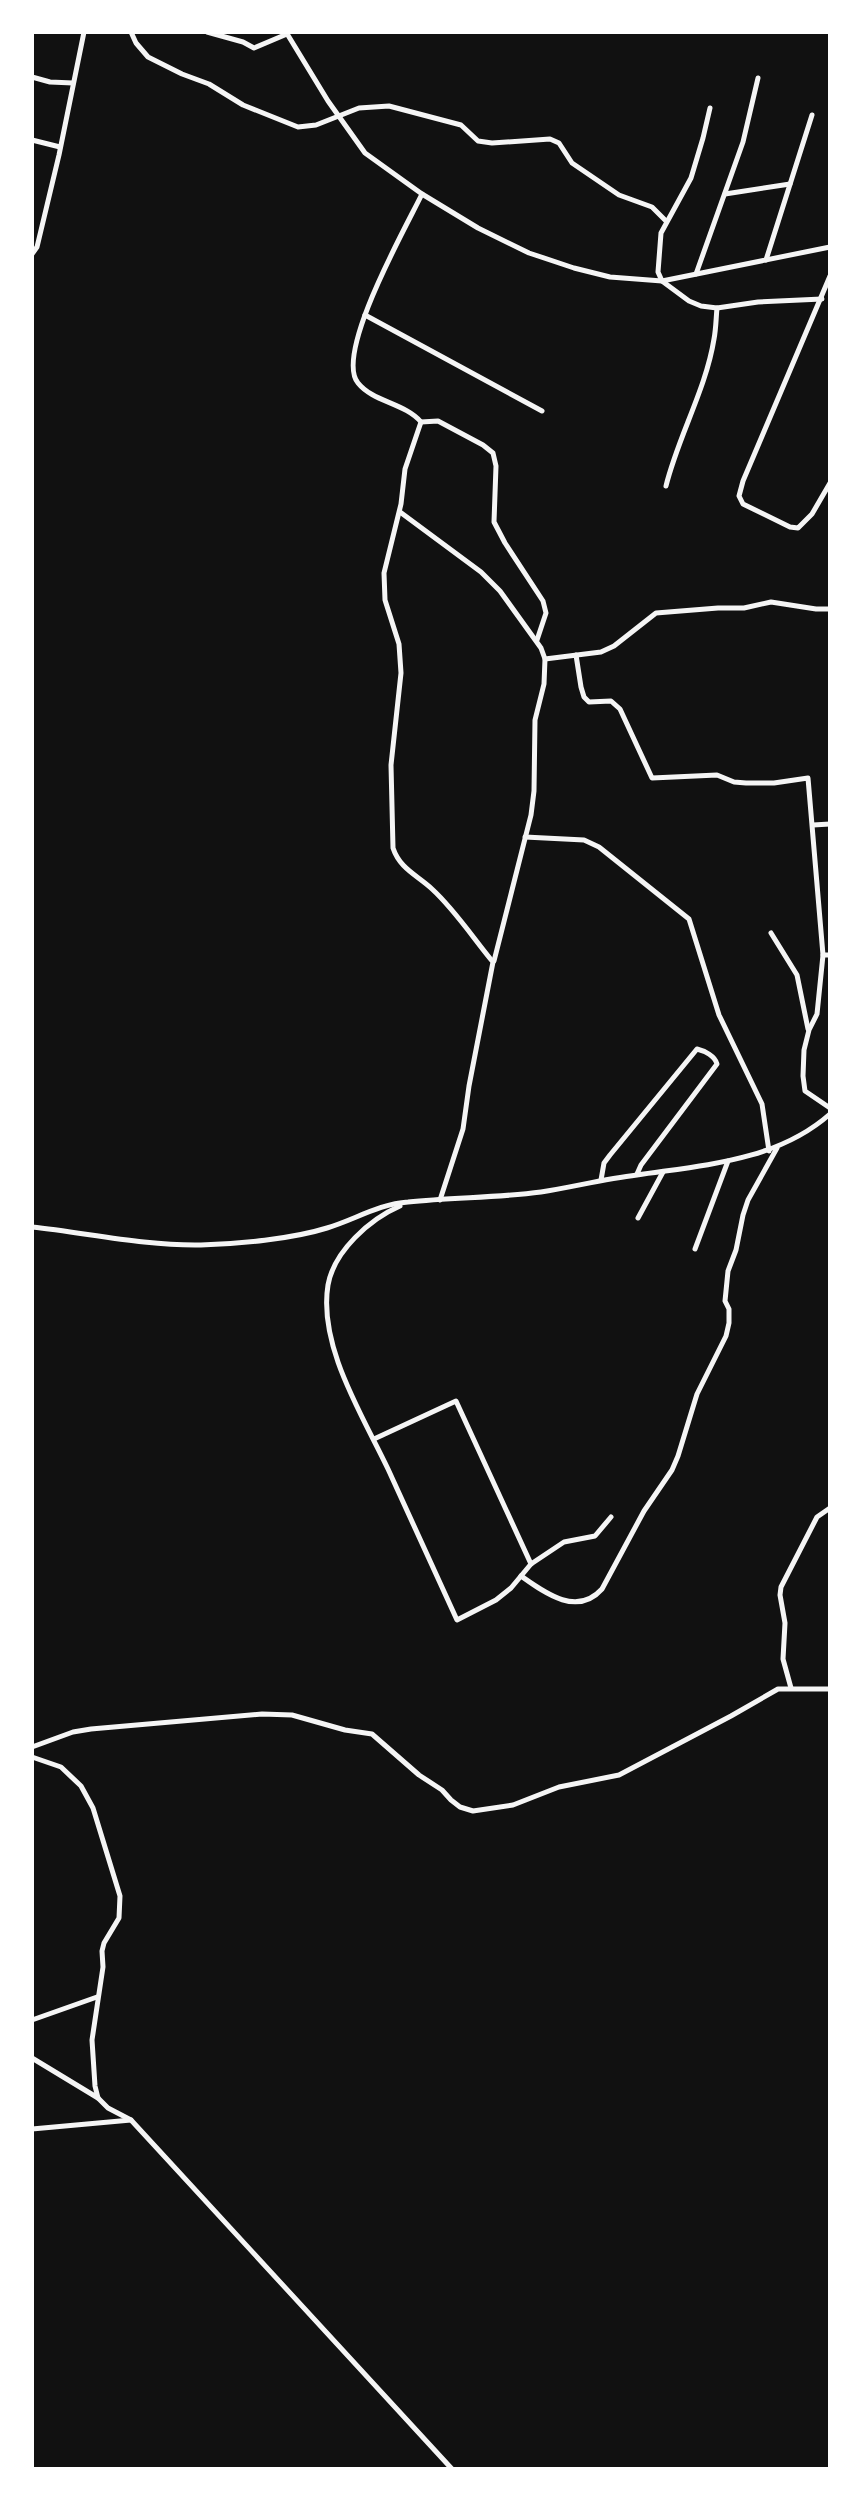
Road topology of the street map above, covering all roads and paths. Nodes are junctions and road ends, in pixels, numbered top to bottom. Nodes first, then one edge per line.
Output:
1 (84, 32) edge
2 (131, 32) edge
3 (207, 32) edge
4 (287, 33) edge
5 (32, 77) edge
6 (758, 78) dead end
7 (73, 83) junction
8 (710, 108) dead end
9 (812, 115) dead end
10 (339, 117) junction
11 (32, 140) edge
12 (60, 147) junction
13 (790, 184) junction
14 (422, 194) junction
15 (725, 194) junction
16 (666, 221) junction
17 (830, 247) edge
18 (32, 254) edge
19 (766, 260) junction
20 (696, 274) junction
21 (830, 276) edge
22 (662, 281) junction
23 (822, 299) junction
24 (717, 308) junction
25 (365, 315) junction
26 (542, 411) dead end
27 (421, 422) junction
28 (830, 483) edge
29 (666, 486) dead end
30 (400, 511) junction
31 (830, 609) edge
32 (537, 641) junction
33 (576, 655) junction
34 (545, 659) junction
35 (830, 824) edge
36 (813, 825) junction
37 (525, 837) junction
38 (771, 933) dead end
39 (826, 955) edge
40 (493, 962) junction
41 (809, 1030) junction
42 (830, 1111) edge
43 (778, 1147) junction
44 (769, 1151) junction
45 (729, 1160) junction
46 (663, 1171) junction
47 (637, 1174) junction
48 (601, 1180) junction
49 (440, 1200) junction
50 (410, 1202) junction
51 (638, 1218) dead end
52 (32, 1227) edge
53 (695, 1249) dead end
54 (374, 1439) junction
55 (830, 1508) edge
56 (611, 1517) dead end
57 (531, 1564) junction
58 (521, 1576) junction
59 (791, 1688) junction
60 (830, 1689) edge
61 (32, 1747) edge
62 (32, 1757) edge
63 (97, 1997) junction
64 (32, 2020) edge
65 (32, 2058) edge
66 (36, 2064) edge
67 (98, 2098) junction
68 (131, 2120) junction
69 (32, 2129) edge
70 (452, 2469) edge

1 - 7 street
2 - 10 street
3 - 4 street
4 - 10 street
5 - 7 street
6 - 15 street
7 - 12 street
8 - 16 street
9 - 13 street
10 - 14 street
10 - 16 street
11 - 12 street
12 - 18 street
13 - 15 street
13 - 19 street
14 - 22 street
14 - 25 street
15 - 20 street
16 - 22 street
17 - 19 street
19 - 20 street
20 - 22 street
21 - 23 street
22 - 24 street
23 - 24 street
23 - 28 street
24 - 29 street
25 - 26 street
25 - 27 street
27 - 30 street
27 - 32 street
30 - 32 street
30 - 40 street
31 - 33 street
32 - 34 street
33 - 34 street
33 - 36 street
34 - 37 street
35 - 36 street
36 - 39 street
37 - 40 street
37 - 44 street
38 - 41 street
39 - 41 street
40 - 49 street
41 - 42 street
42 - 43 street
43 - 44 street
43 - 58 street
44 - 45 street
45 - 46 street
45 - 53 street
46 - 47 street
46 - 51 street
47 - 48 street
47 - 48 street
48 - 49 street
49 - 50 street
50 - 52 street
50 - 54 street
54 - 57 street
54 - 58 street
55 - 59 street
56 - 57 street
57 - 58 street
59 - 60 street
59 - 61 street
62 - 63 street
63 - 64 street
63 - 67 street
65 - 66 street
66 - 67 street
67 - 68 street
68 - 69 street
68 - 70 street

